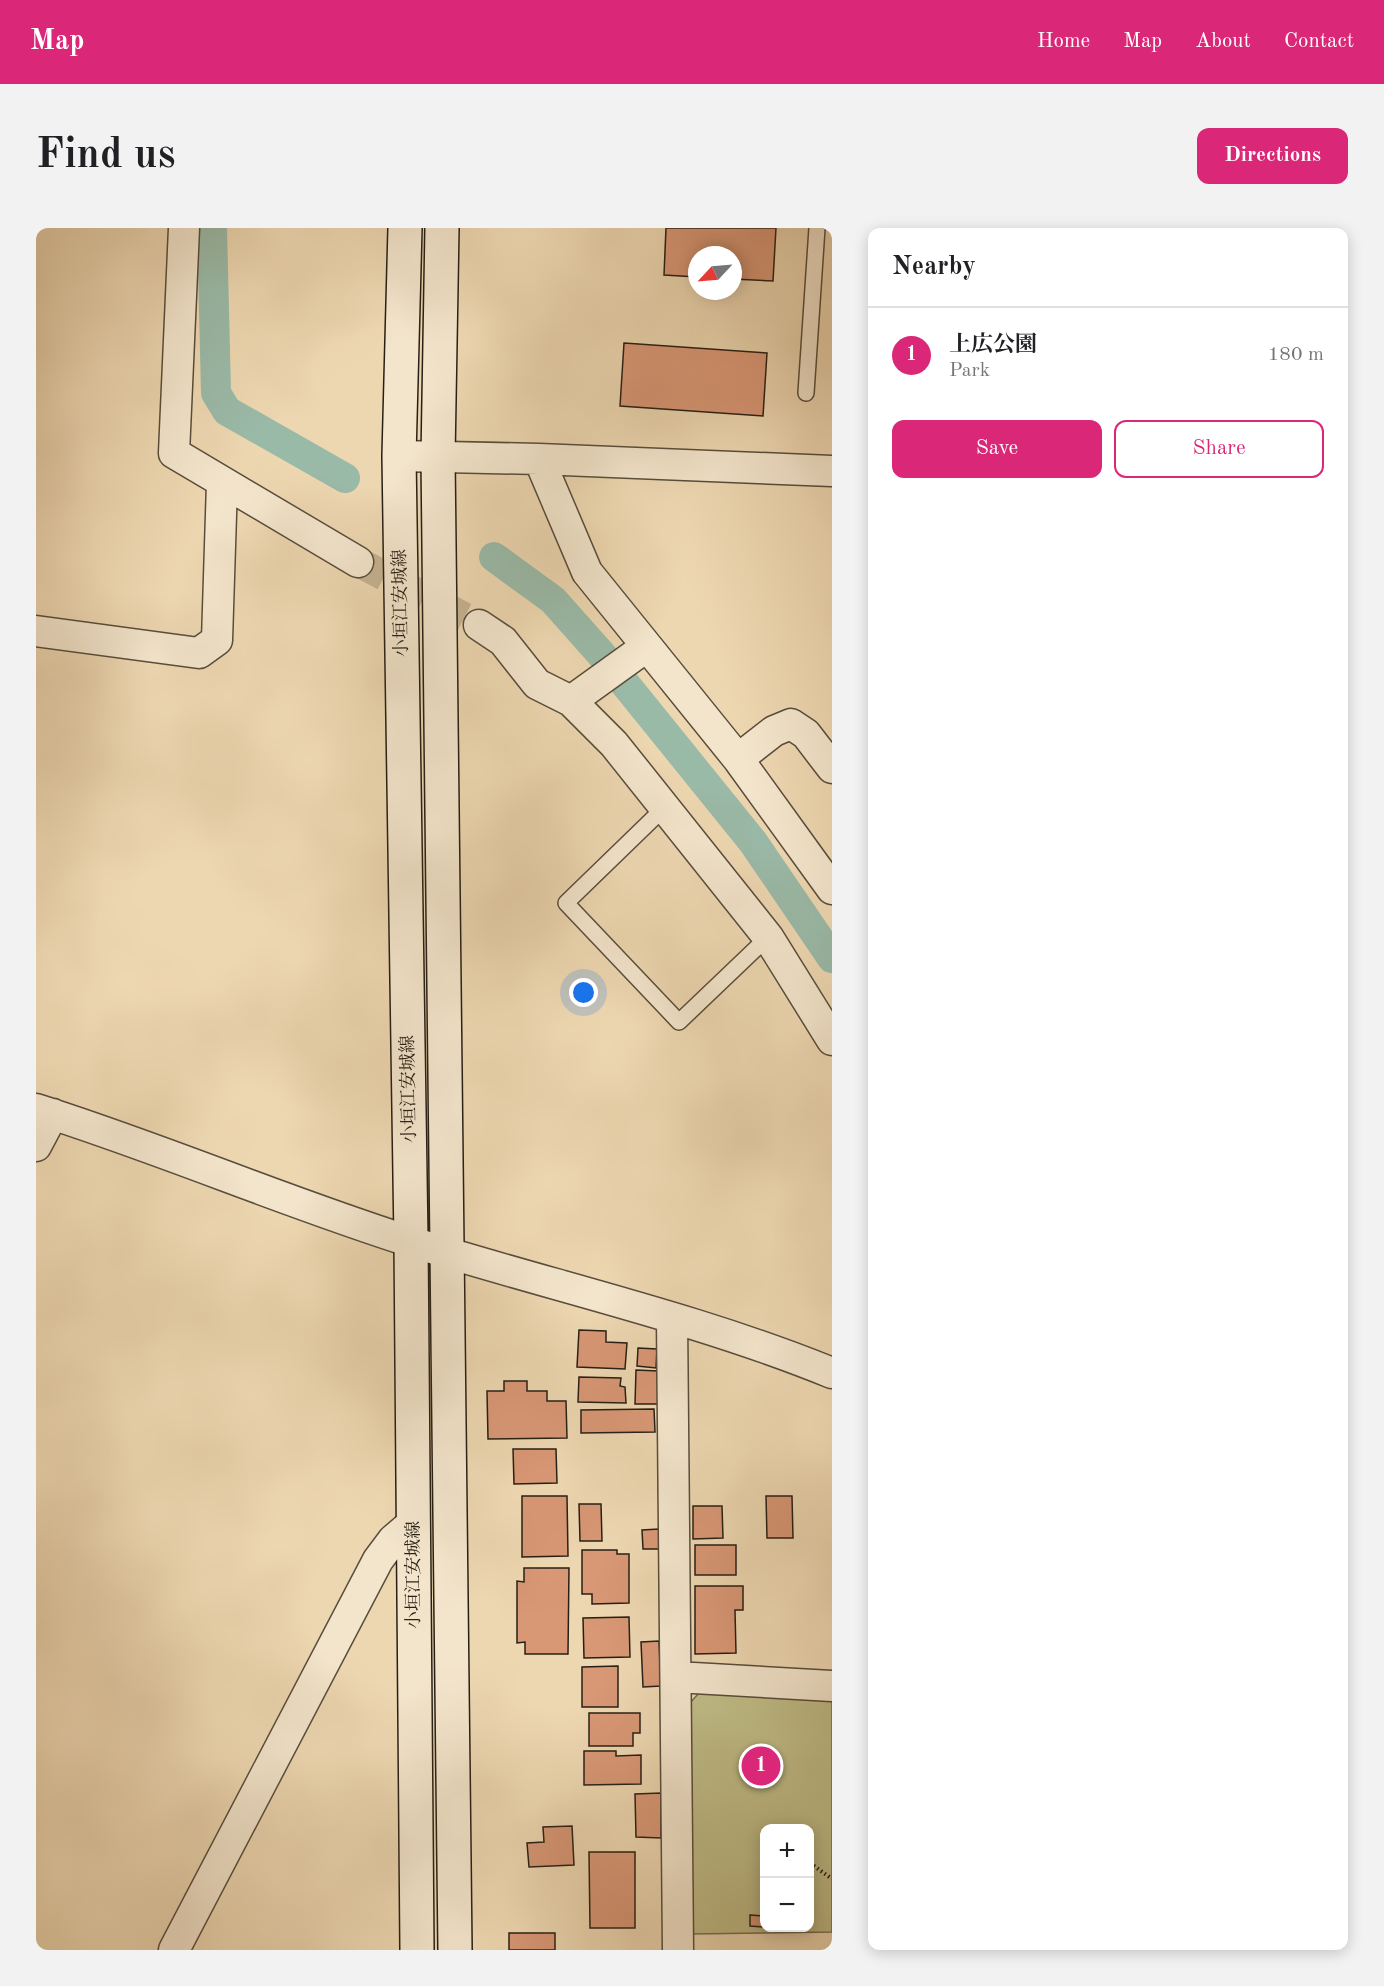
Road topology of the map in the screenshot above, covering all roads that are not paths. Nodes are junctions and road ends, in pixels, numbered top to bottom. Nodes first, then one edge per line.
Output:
1 (184, 228) edge
2 (405, 228) edge
3 (442, 228) edge
4 (817, 228) edge
5 (807, 393) dead end
6 (399, 456) junction
7 (438, 457) junction
8 (539, 459) junction
9 (828, 475) edge
10 (222, 483) junction
11 (358, 562) tunnel mouth
12 (479, 625) tunnel mouth
13 (36, 631) edge
14 (639, 651) junction
15 (580, 694) junction
16 (738, 759) junction
17 (832, 768) edge
18 (664, 808) junction
19 (832, 889) edge
20 (768, 937) junction
21 (832, 1040) edge
22 (44, 1111) edge
23 (36, 1146) edge
24 (411, 1241) junction
25 (446, 1252) junction
26 (672, 1319) junction
27 (832, 1373) edge
28 (414, 1522) junction
29 (676, 1677) junction
30 (832, 1686) edge
31 (174, 1950) edge
32 (417, 1950) edge
33 (455, 1950) edge
34 (678, 1950) edge

1 - 10 street
2 - 6 main road, 小垣江安城線
3 - 7 main road, 小垣江安城線
4 - 5 lane
6 - 7 street
6 - 24 main road, 小垣江安城線
7 - 8 street
7 - 25 main road, 小垣江安城線
8 - 9 street
8 - 14 street
10 - 11 street
10 - 13 street
12 - 15 street
14 - 15 street
14 - 16 street
15 - 18 street
16 - 17 street
16 - 19 street
18 - 20 street
18 - 20 lane
20 - 21 street
22 - 23 street
22 - 24 street
24 - 25 street
24 - 28 main road, 小垣江安城線
25 - 26 street
25 - 33 main road, 小垣江安城線
26 - 27 street
26 - 29 street
28 - 31 street
28 - 32 main road, 小垣江安城線
29 - 30 street
29 - 34 street

